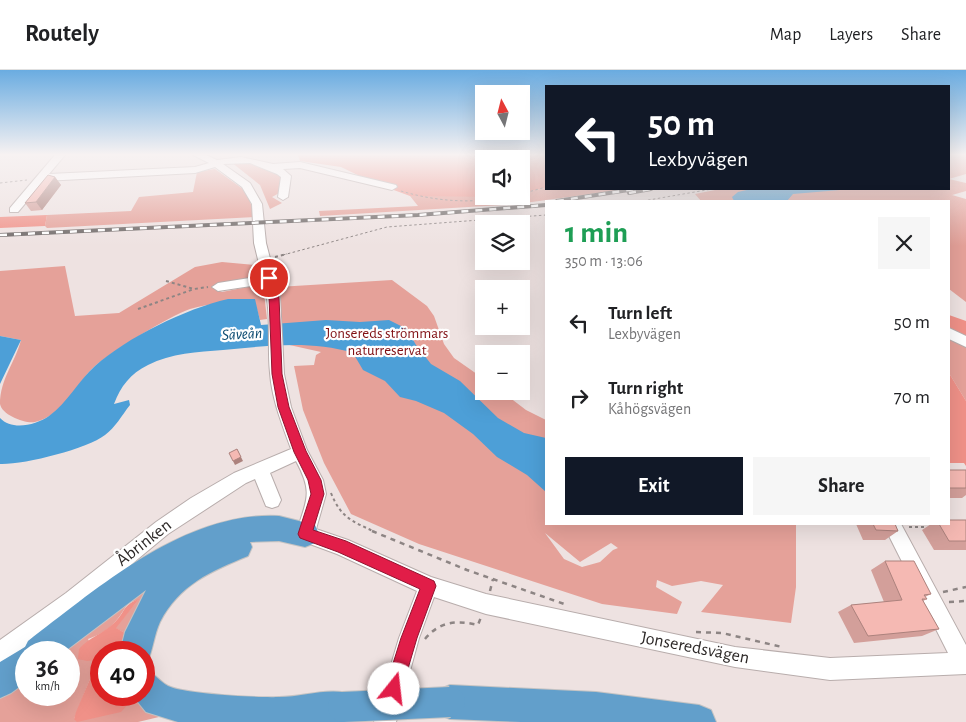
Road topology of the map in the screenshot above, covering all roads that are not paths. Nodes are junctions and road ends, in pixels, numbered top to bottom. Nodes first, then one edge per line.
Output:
1 (34, 185) edge
2 (246, 185) edge
3 (285, 185) edge
4 (388, 185) edge
5 (392, 187) road end
6 (283, 197) dead end
7 (14, 210) dead end
8 (269, 278) junction
9 (218, 286) road end
10 (950, 334) edge
11 (966, 342) edge
12 (300, 452) junction
13 (260, 470) junction
14 (272, 500) dead end
15 (897, 526) edge
16 (305, 534) junction
17 (428, 586) junction
18 (54, 641) edge
19 (138, 641) edge
20 (0, 653) edge
21 (965, 663) edge
22 (15, 670) edge
23 (0, 682) edge
24 (155, 697) edge
25 (277, 714) junction
26 (231, 722) edge
27 (385, 722) edge
28 (698, 722) edge

1 - 7 street
2 - 8 street
3 - 6 street
4 - 5 street
8 - 9 street
8 - 12 street
10 - 11 street
12 - 13 street, Åbrinken
12 - 16 street
13 - 14 street
13 - 20 street, Åbrinken
15 - 21 street
16 - 17 street, Jonseredsvägen
16 - 18 highway
16 - 19 highway
17 - 21 street, Jonseredsvägen
17 - 27 street
22 - 23 highway
24 - 25 highway
25 - 26 highway
25 - 28 highway, bridge

